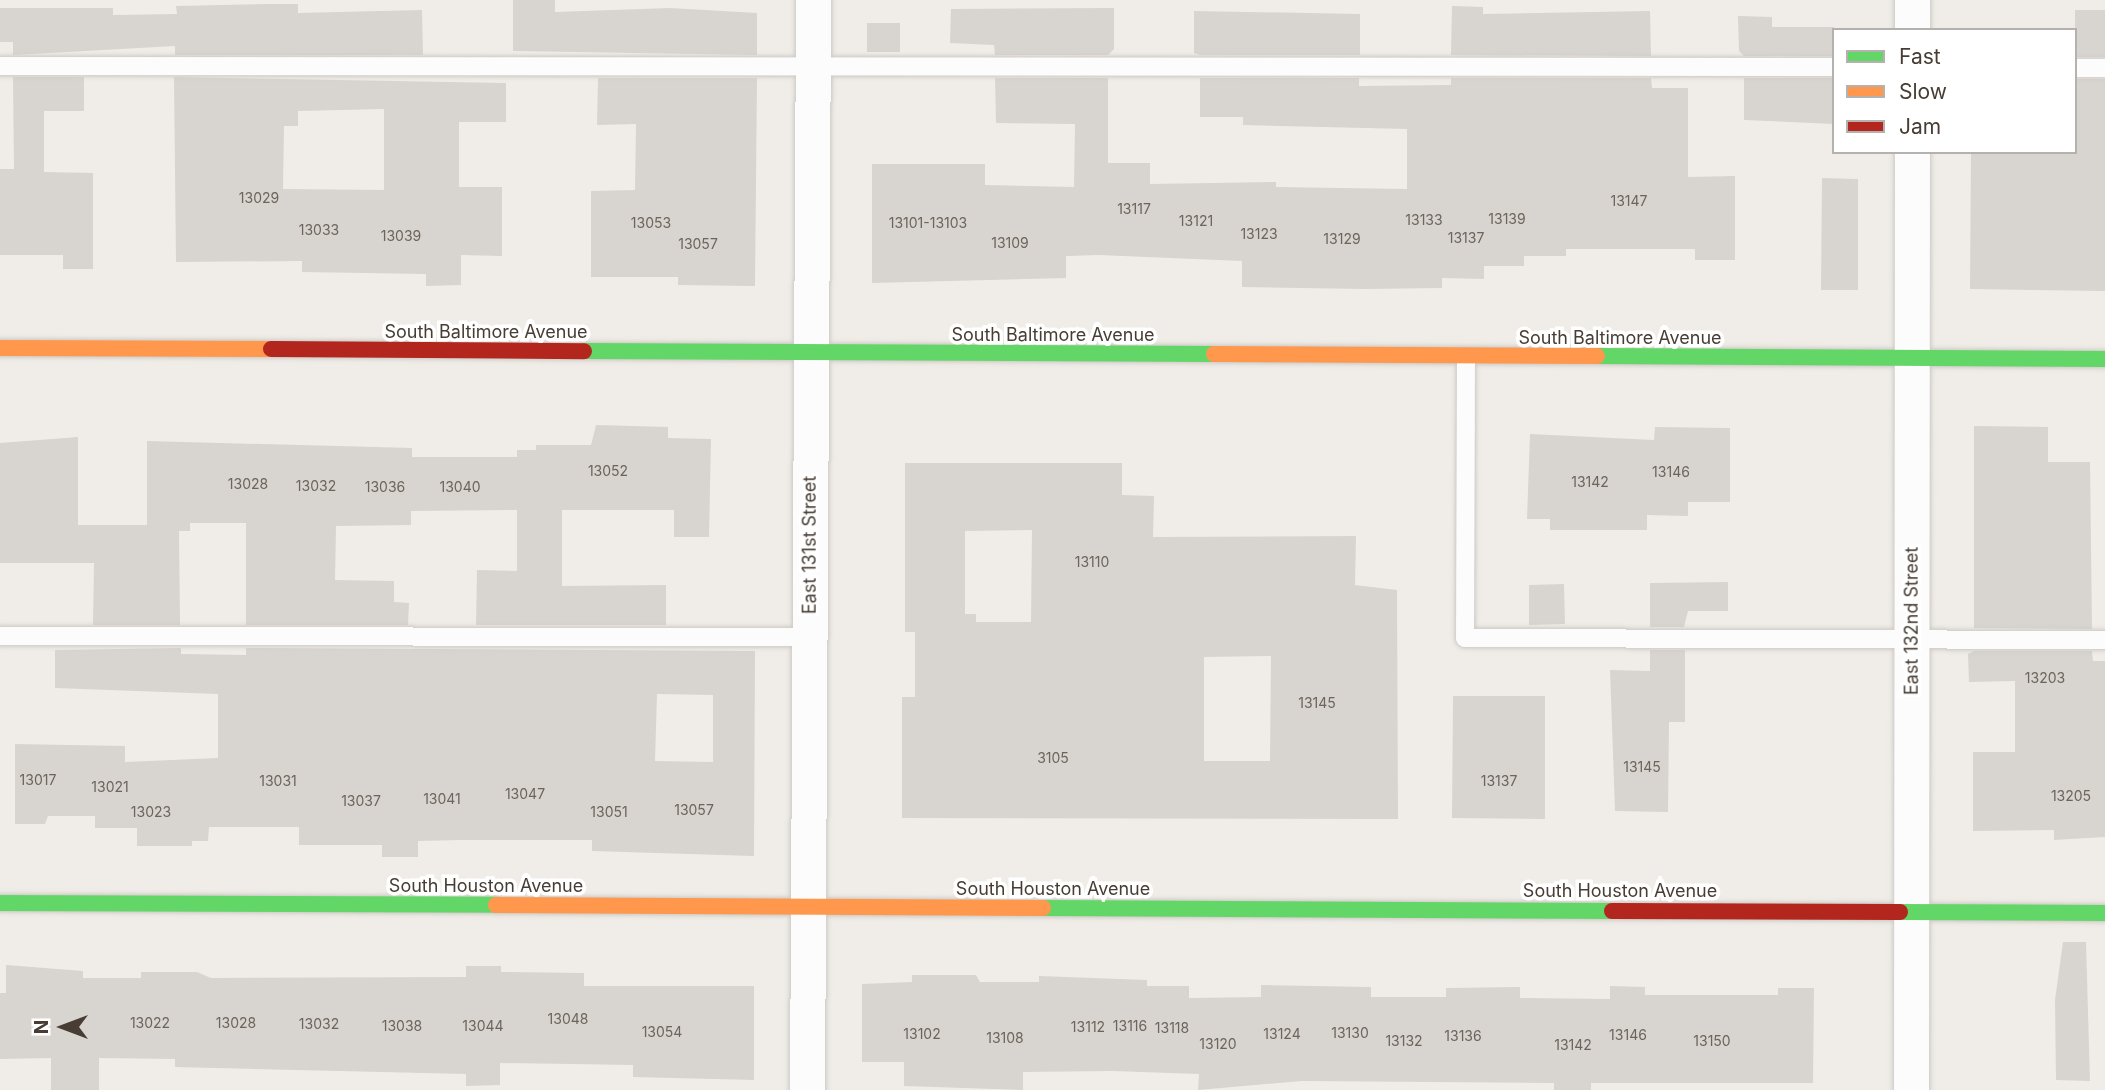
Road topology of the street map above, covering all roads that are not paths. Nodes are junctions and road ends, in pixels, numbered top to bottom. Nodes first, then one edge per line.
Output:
1 (813, 0) edge
2 (1912, 0) edge
3 (1912, 28) edge
4 (813, 65) junction
5 (0, 66) edge
6 (1832, 67) edge
7 (2077, 68) edge
8 (2105, 68) edge
9 (1912, 154) edge
10 (0, 348) edge
11 (811, 353) junction
12 (1466, 356) junction
13 (1912, 359) junction
14 (2105, 359) edge
15 (0, 636) edge
16 (809, 637) junction
17 (1912, 639) junction
18 (2105, 640) edge
19 (0, 904) edge
20 (808, 907) junction
21 (1911, 912) junction
22 (2105, 913) edge
23 (807, 1090) edge
24 (1911, 1090) edge

1 - 4 street, East 131st Street
2 - 3 street
4 - 5 lane
4 - 6 lane
4 - 11 street, East 131st Street
7 - 8 lane
9 - 13 street, East 132nd Street
10 - 11 street, South Baltimore Avenue
11 - 12 street, South Baltimore Avenue
11 - 16 street, East 131st Street
12 - 13 street, South Baltimore Avenue
12 - 17 lane
13 - 14 street, South Baltimore Avenue
13 - 17 street, East 132nd Street
15 - 16 lane
16 - 20 street, East 131st Street
17 - 18 lane
17 - 21 street, East 132nd Street
19 - 20 street, South Houston Avenue
20 - 21 street, South Houston Avenue
20 - 23 street, East 131st Street
21 - 22 street, South Houston Avenue
21 - 24 street, East 132nd Street

